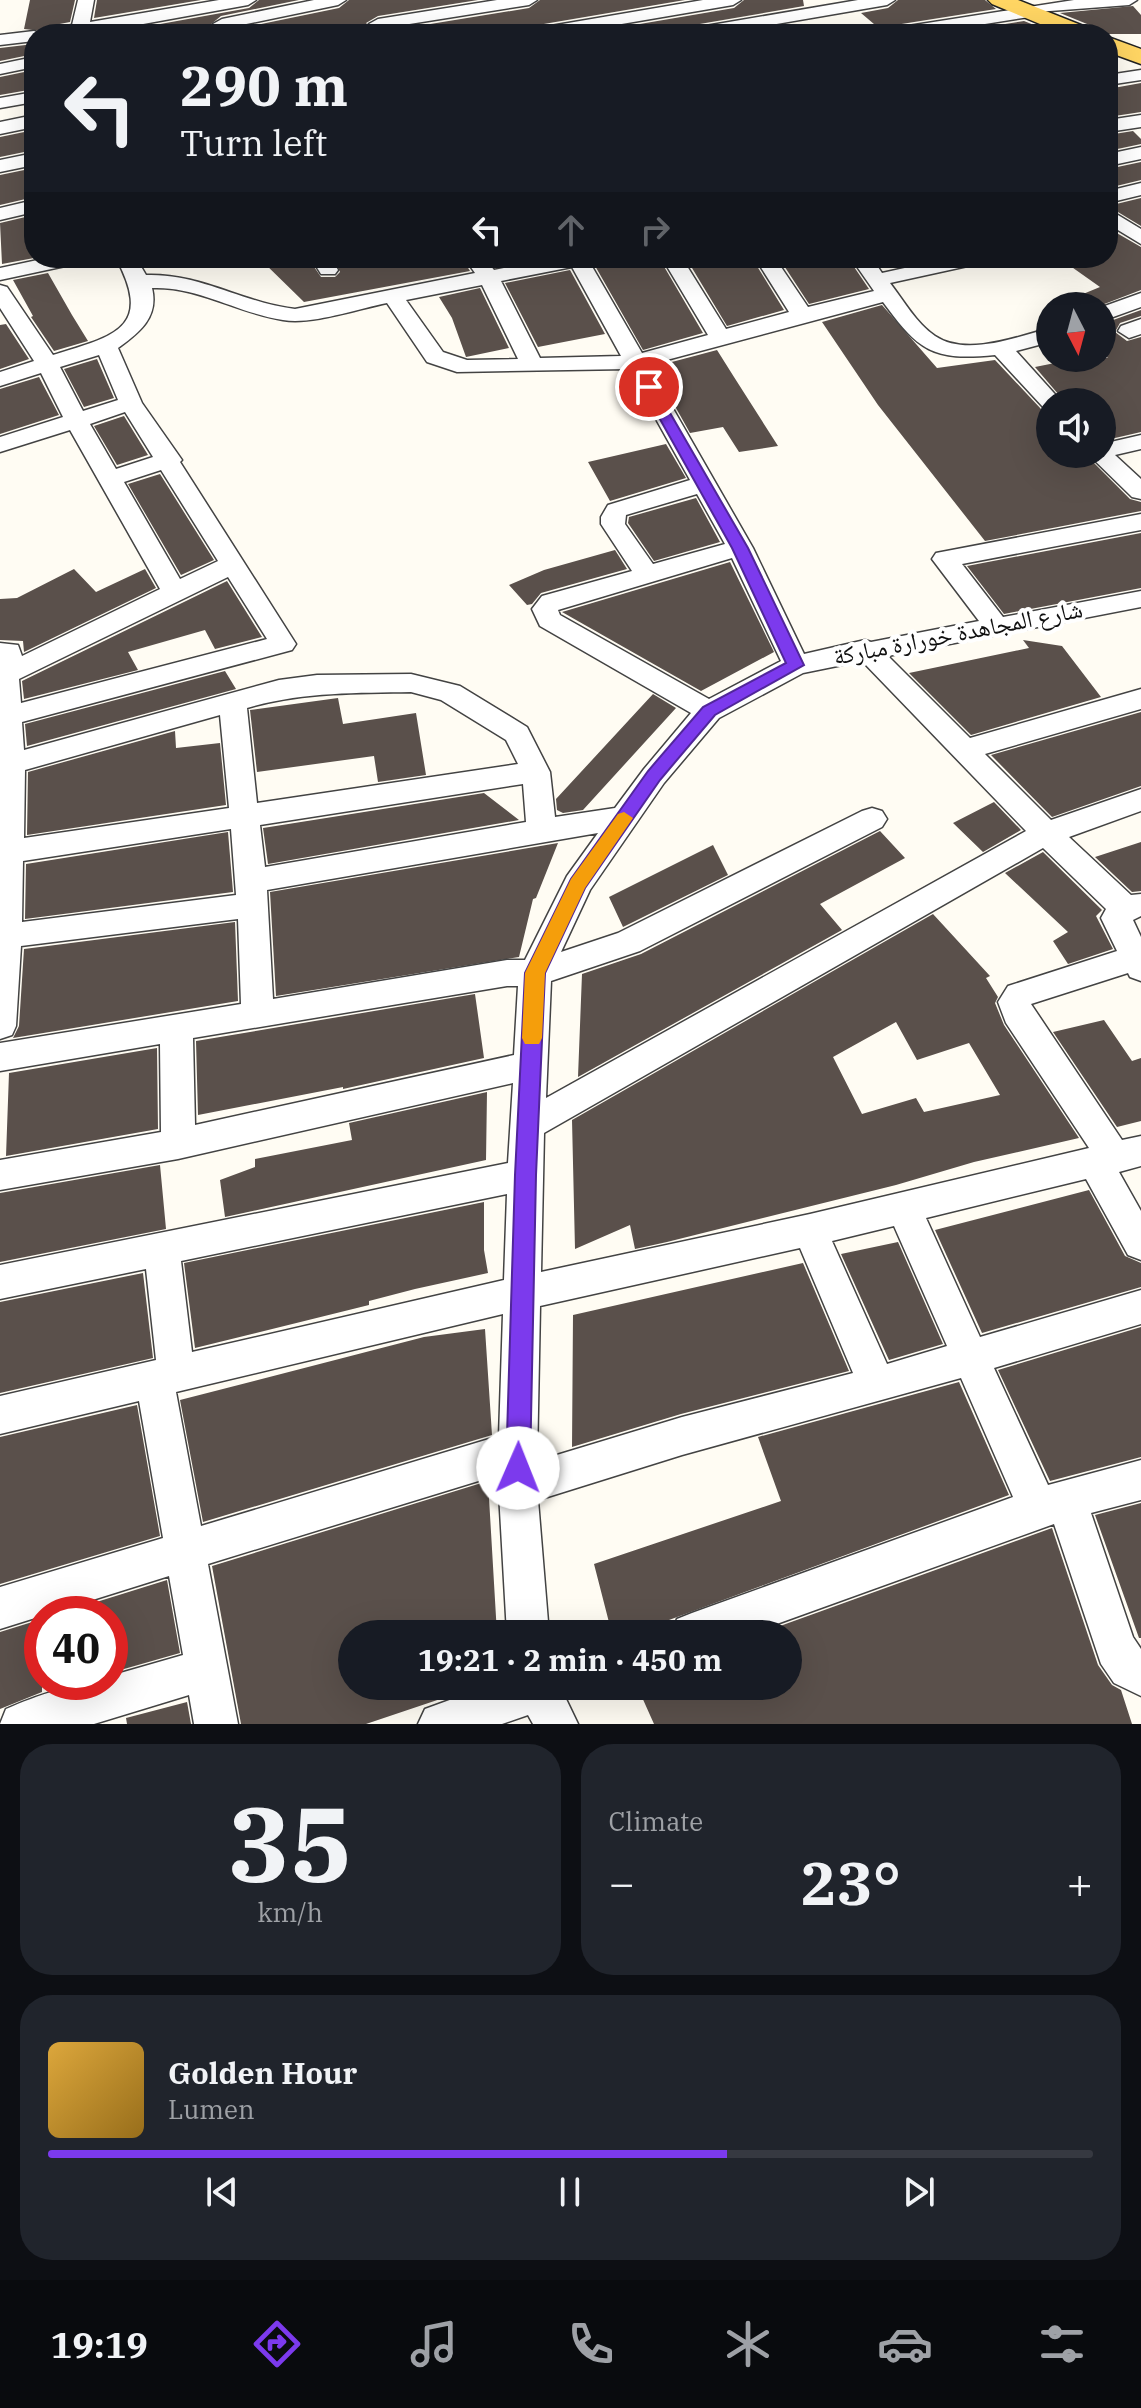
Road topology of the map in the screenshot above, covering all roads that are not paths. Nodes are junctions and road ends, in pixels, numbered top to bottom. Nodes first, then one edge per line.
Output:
1 (86, 0) edge
2 (156, 0) edge
3 (248, 0) edge
4 (338, 0) edge
5 (527, 0) edge
6 (733, 0) edge
7 (887, 0) edge
8 (999, 0) edge
9 (1129, 0) edge
10 (1091, 2) edge
11 (672, 4) edge
12 (1030, 13) edge
13 (1141, 16) edge
14 (372, 19) edge
15 (81, 24) edge
16 (154, 24) edge
17 (161, 24) edge
18 (221, 24) edge
19 (309, 24) dead end
20 (549, 24) edge
21 (589, 24) edge
22 (688, 24) edge
23 (747, 24) edge
24 (956, 24) edge
25 (1065, 24) edge
26 (1065, 24) edge
27 (1092, 24) edge
28 (24, 37) edge
29 (1118, 39) edge
30 (0, 40) edge
31 (1118, 48) edge
32 (1141, 48) edge
33 (1141, 57) edge
34 (24, 65) edge
35 (0, 69) edge
36 (1141, 75) edge
37 (1118, 78) edge
38 (24, 99) edge
39 (0, 103) edge
40 (24, 123) edge
41 (0, 128) edge
42 (1139, 155) edge
43 (1118, 158) edge
44 (24, 161) edge
45 (0, 166) edge
46 (1141, 189) edge
47 (1118, 195) edge
48 (24, 208) edge
49 (0, 214) edge
50 (29, 268) edge
51 (132, 268) edge
52 (482, 268) edge
53 (532, 268) edge
54 (586, 268) edge
55 (678, 268) edge
56 (771, 268) edge
57 (868, 268) edge
58 (946, 268) edge
59 (0, 274) edge
60 (488, 276) junction
61 (140, 282) junction
62 (882, 287) junction
63 (393, 297) junction
64 (1141, 299) edge
65 (3, 304) edge
66 (1116, 309) edge
67 (802, 315) junction
68 (720, 337) junction
69 (1036, 339) edge
70 (106, 346) junction
71 (1001, 348) junction
72 (635, 362) junction
73 (532, 364) junction
74 (48, 365) junction
75 (0, 379) edge
76 (1038, 388) edge
77 (131, 403) junction
78 (77, 422) junction
79 (1141, 442) edge
80 (0, 445) edge
81 (1116, 448) edge
82 (170, 460) junction
83 (1116, 467) edge
84 (109, 479) junction
85 (704, 484) junction
86 (1141, 492) edge
87 (1141, 522) edge
88 (740, 548) junction
89 (233, 564) junction
90 (647, 574) junction
91 (175, 593) junction
92 (1141, 599) edge
93 (996, 626) junction
94 (865, 649) junction
95 (2, 663) edge
96 (796, 665) junction
97 (1141, 699) edge
98 (232, 700) junction
99 (709, 711) junction
100 (8, 716) junction
101 (963, 750) junction
102 (11, 764) junction
103 (536, 772) junction
104 (1141, 800) edge
105 (246, 818) junction
106 (624, 818) junction
107 (872, 819) dead end
108 (541, 830) junction
109 (1046, 833) junction
110 (8, 852) junction
111 (252, 893) junction
112 (1133, 906) edge
113 (6, 936) junction
114 (1137, 963) edge
115 (535, 973) junction
116 (258, 1015) junction
117 (0, 1026) edge
118 (176, 1027) junction
119 (0, 1057) edge
120 (530, 1065) junction
121 (528, 1125) junction
122 (178, 1144) junction
123 (1117, 1157) edge
124 (0, 1175) edge
125 (525, 1175) junction
126 (903, 1207) junction
127 (810, 1230) junction
128 (1141, 1244) edge
129 (162, 1251) junction
130 (0, 1282) edge
131 (522, 1293) junction
132 (1141, 1307) edge
133 (970, 1358) junction
134 (165, 1377) junction
135 (877, 1385) junction
136 (0, 1415) edge
137 (518, 1468) junction
138 (1141, 1480) edge
139 (1052, 1503) junction
140 (185, 1552) junction
141 (0, 1608) edge
142 (527, 1620) edge
143 (730, 1620) edge
144 (207, 1669) junction
145 (1141, 1675) edge
146 (533, 1700) edge
147 (21, 1724) edge
148 (216, 1724) edge
149 (440, 1724) edge

1 - 15 street
2 - 16 street
3 - 17 street
4 - 18 street
5 - 14 street
5 - 20 street
6 - 11 street
7 - 23 street
8 - 12 main road
9 - 10 street
10 - 12 street
11 - 21 street
11 - 22 street
12 - 24 street
12 - 25 main road
12 - 26 street
13 - 27 street
14 - 19 street
28 - 30 street
29 - 32 main road
31 - 33 main road
34 - 35 street
36 - 37 street
38 - 39 street
40 - 41 street
42 - 43 street
44 - 45 street
46 - 47 street
48 - 49 street
50 - 59 street
51 - 61 street
52 - 60 street
53 - 60 street
54 - 72 street
55 - 68 street
56 - 67 street
57 - 62 street
58 - 62 street
60 - 63 street
60 - 73 street
61 - 63 street
61 - 70 street
62 - 67 street
62 - 71 street
63 - 73 street
64 - 66 street
65 - 74 street
67 - 68 street
68 - 72 street
69 - 71 street
70 - 74 street
70 - 77 street
71 - 76 street
72 - 73 street
72 - 85 street
74 - 75 street
74 - 78 street
77 - 78 street
77 - 82 street
78 - 80 street
78 - 84 street
79 - 81 street
82 - 84 street
82 - 89 street
83 - 86 street
84 - 91 street
85 - 88 street
85 - 90 street
87 - 93 street
88 - 90 street
88 - 96 street
89 - 91 street
89 - 100 street
90 - 99 street
91 - 95 street
92 - 93 street, شارع المجاهدة خورارة مباركة
93 - 94 street, شارع المجاهدة خورارة مباركة
94 - 96 street, شارع المجاهدة خورارة مباركة
94 - 101 street
95 - 100 street
96 - 99 street, شارع المجاهدة خورارة مباركة
97 - 101 street
98 - 102 street
98 - 103 street
98 - 105 street
99 - 106 street, شارع المجاهدة خورارة مباركة
100 - 102 street
101 - 109 street
102 - 110 street
103 - 105 street
103 - 108 street
104 - 109 street
105 - 110 street
105 - 111 street
106 - 108 street
106 - 115 street, شارع المجاهدة خورارة مباركة
107 - 115 street
108 - 111 street
109 - 112 street
109 - 121 street
110 - 113 street
111 - 113 street
111 - 116 street
112 - 114 street
113 - 117 street
114 - 123 street
115 - 116 street
115 - 120 street, شارع المجاهدة خورارة مباركة
116 - 118 street
118 - 119 street
118 - 122 street
120 - 121 street, شارع المجاهدة خورارة مباركة
120 - 122 street
121 - 125 street, شارع المجاهدة خورارة مباركة
122 - 124 street
123 - 126 street
123 - 128 street
125 - 129 street
125 - 131 street, شارع المجاهدة خورارة مباركة
126 - 127 street
126 - 133 street
127 - 131 street
127 - 135 street
129 - 130 street
129 - 134 street
131 - 134 street
131 - 137 street, شارع المجاهدة خورارة مباركة
132 - 133 street
133 - 135 street
133 - 139 street
134 - 136 street
134 - 140 street
135 - 137 street
137 - 140 street
137 - 142 street, شارع المجاهدة خورارة مباركة
138 - 139 street
139 - 143 street
139 - 145 street
140 - 141 street
140 - 144 street
144 - 147 street
144 - 148 street
146 - 149 street

